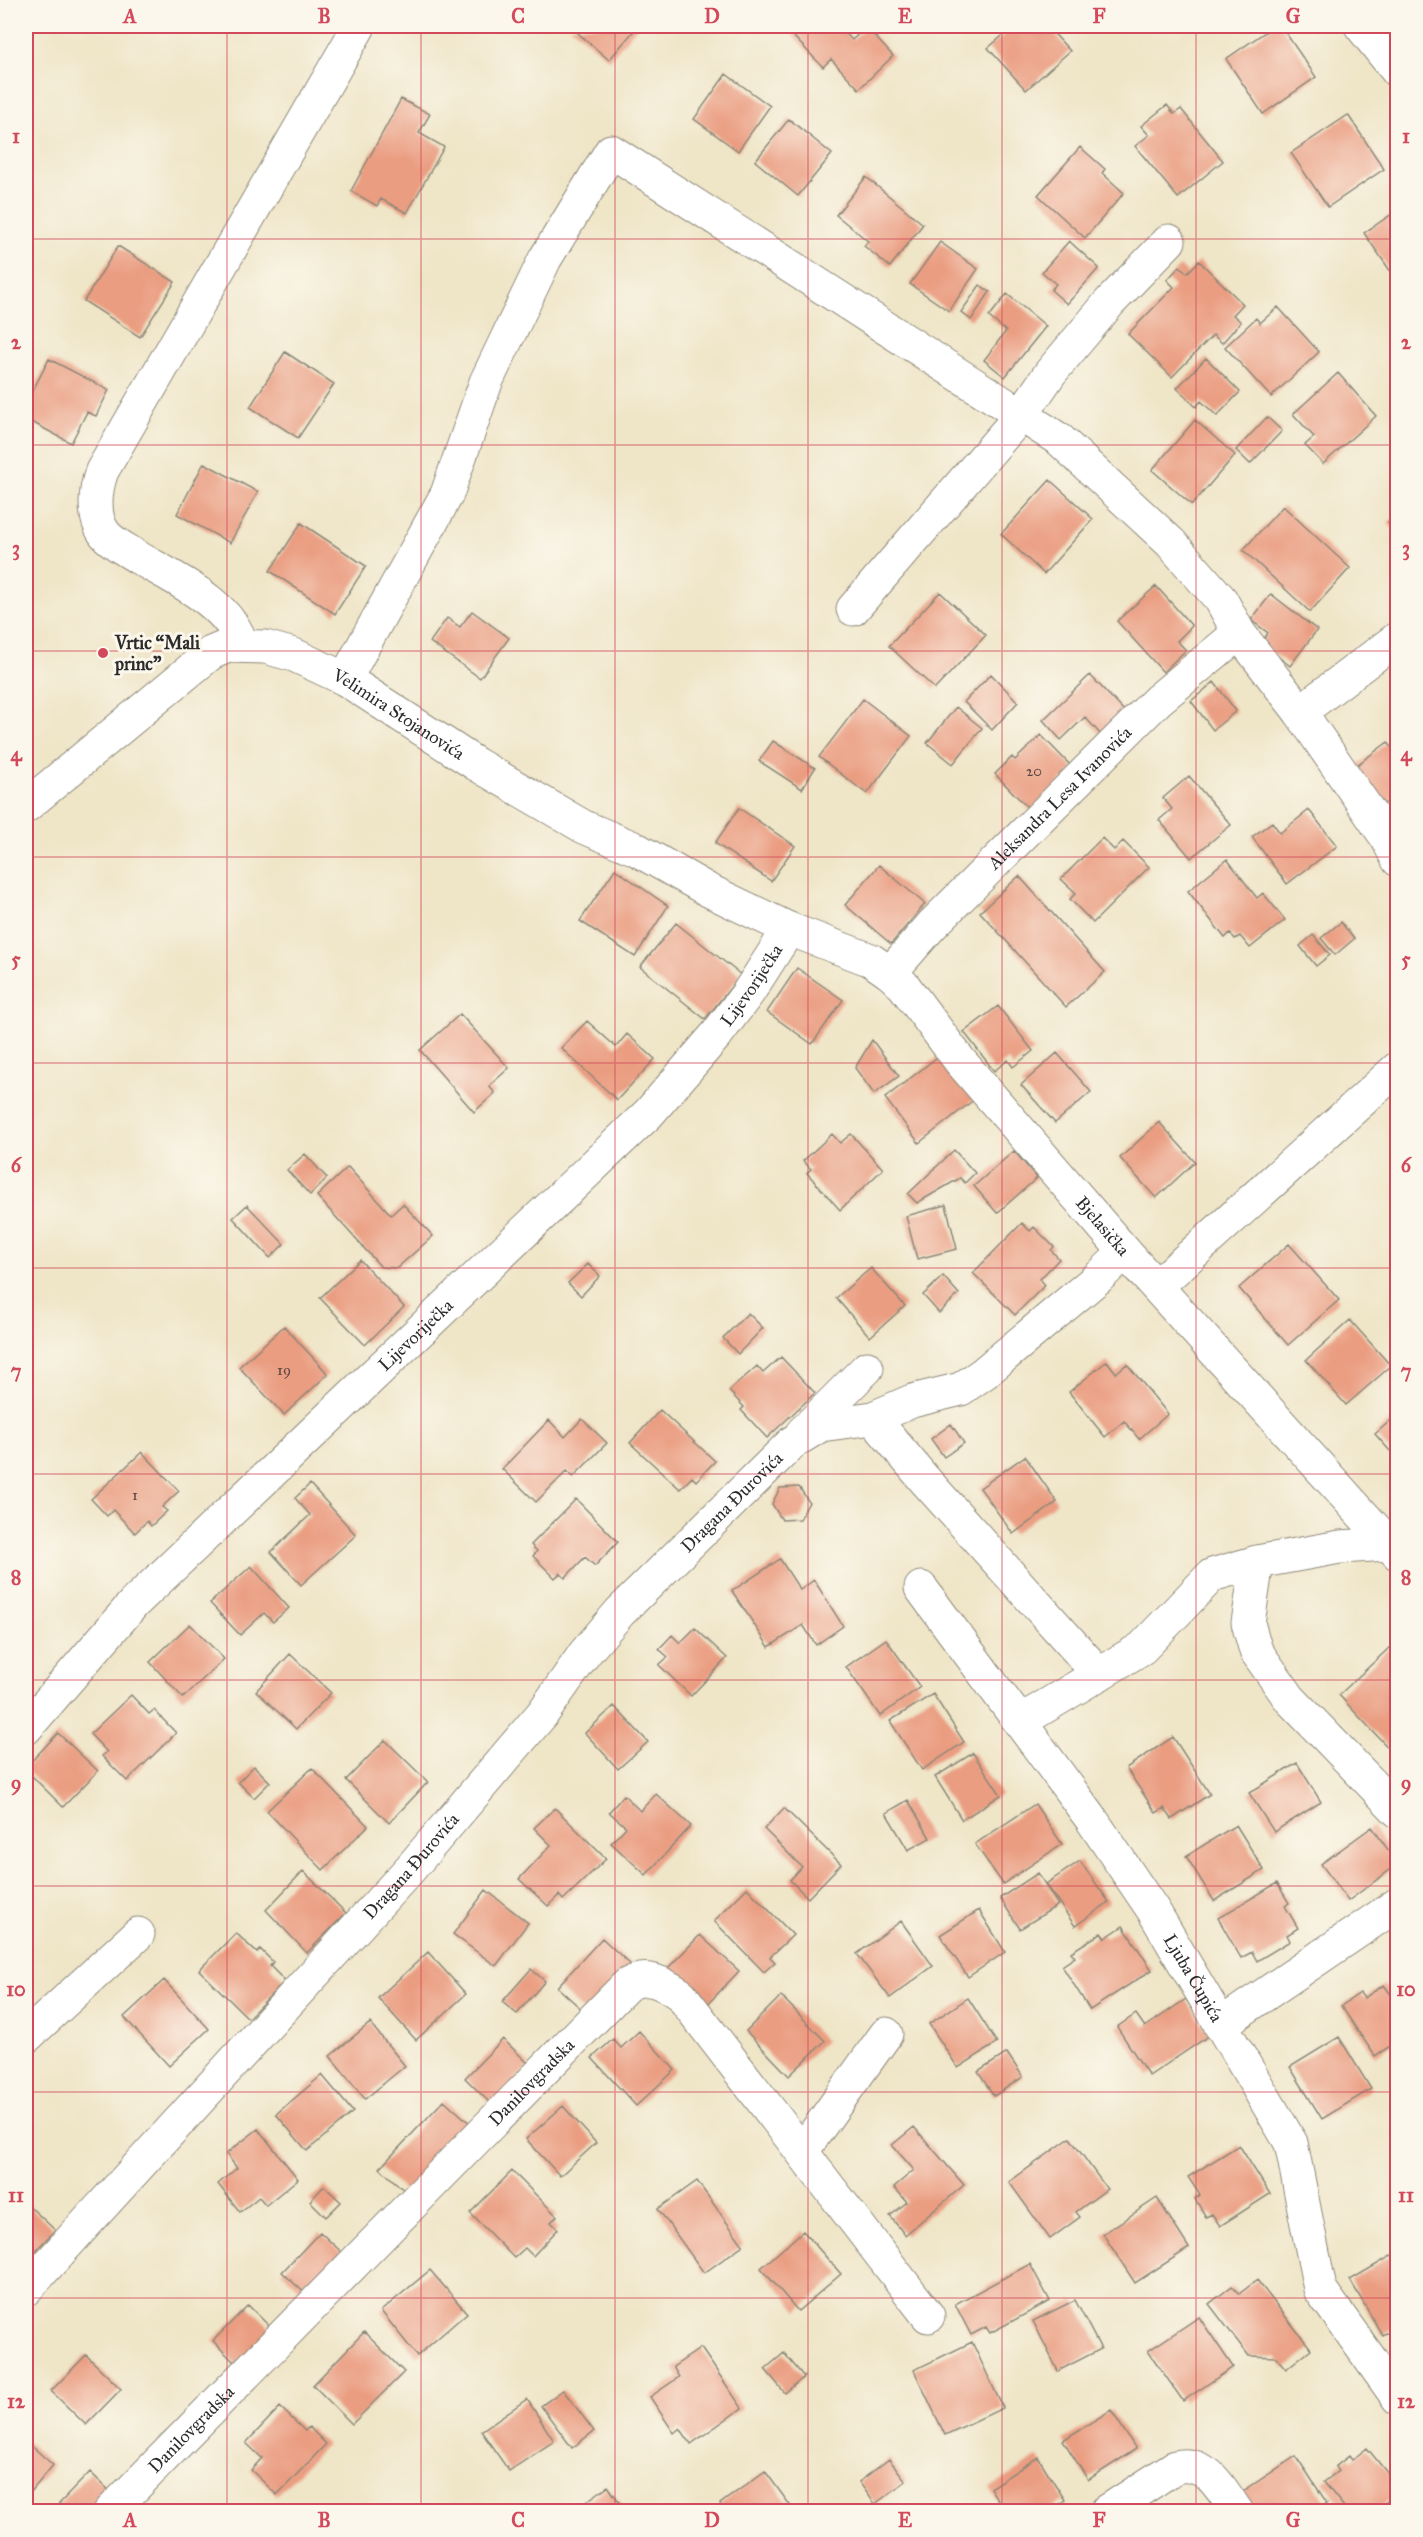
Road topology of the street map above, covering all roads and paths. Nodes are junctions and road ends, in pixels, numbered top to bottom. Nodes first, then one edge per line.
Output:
1 (1361, 26) edge
2 (358, 28) dead end
3 (1398, 72) edge
4 (1169, 241) dead end
5 (1023, 414) junction
6 (853, 609) dead end
7 (1239, 633) junction
8 (1398, 638) edge
9 (242, 646) junction
10 (345, 679) junction
11 (1300, 712) junction
12 (26, 806) edge
13 (1398, 860) edge
14 (789, 929) junction
15 (890, 973) junction
16 (1398, 1068) edge
17 (1125, 1252) junction
18 (1157, 1286) junction
19 (867, 1368) dead end
20 (873, 1418) junction
21 (793, 1442) junction
22 (1393, 1549) edge
23 (1257, 1562) junction
24 (921, 1588) dead end
25 (1099, 1674) junction
26 (1021, 1721) junction
27 (26, 1728) edge
28 (1398, 1811) edge
29 (1398, 1904) edge
30 (138, 1934) dead end
31 (1220, 2025) junction
32 (886, 2034) dead end
33 (26, 2037) edge
34 (803, 2150) junction
35 (26, 2289) edge
36 (928, 2316) dead end
37 (1398, 2398) edge
38 (110, 2511) edge
39 (1106, 2511) edge
40 (1237, 2511) edge

1 - 3 street
2 - 9 street
4 - 5 street
5 - 6 street
5 - 7 street
5 - 10 street
7 - 11 street
7 - 15 street, Aleksandra Lesa Ivanovića
8 - 11 street
9 - 10 street, Velimira Stojanovića
9 - 12 street, Velimira Stojanovića
10 - 14 street, Velimira Stojanovića
11 - 13 street
14 - 15 street, Bjelasička
14 - 27 street, Lijevoriječka
15 - 17 street, Bjelasička
16 - 18 street
17 - 18 street, Bjelasička
17 - 20 street, Dragana Đurovića
18 - 22 street, Bjelasička
19 - 21 street, Dragana Đurovića
20 - 21 street, Dragana Đurovića
20 - 25 street
21 - 35 street, Dragana Đurovića
22 - 23 street
23 - 25 street
23 - 28 street
24 - 26 street, Ljuba Čupića
25 - 26 street
26 - 31 street, Ljuba Čupića
29 - 31 street
30 - 33 street
31 - 37 street, Ljuba Čupića
32 - 34 street
34 - 36 street, Danilovgradska
34 - 38 street, Danilovgradska
39 - 40 street

